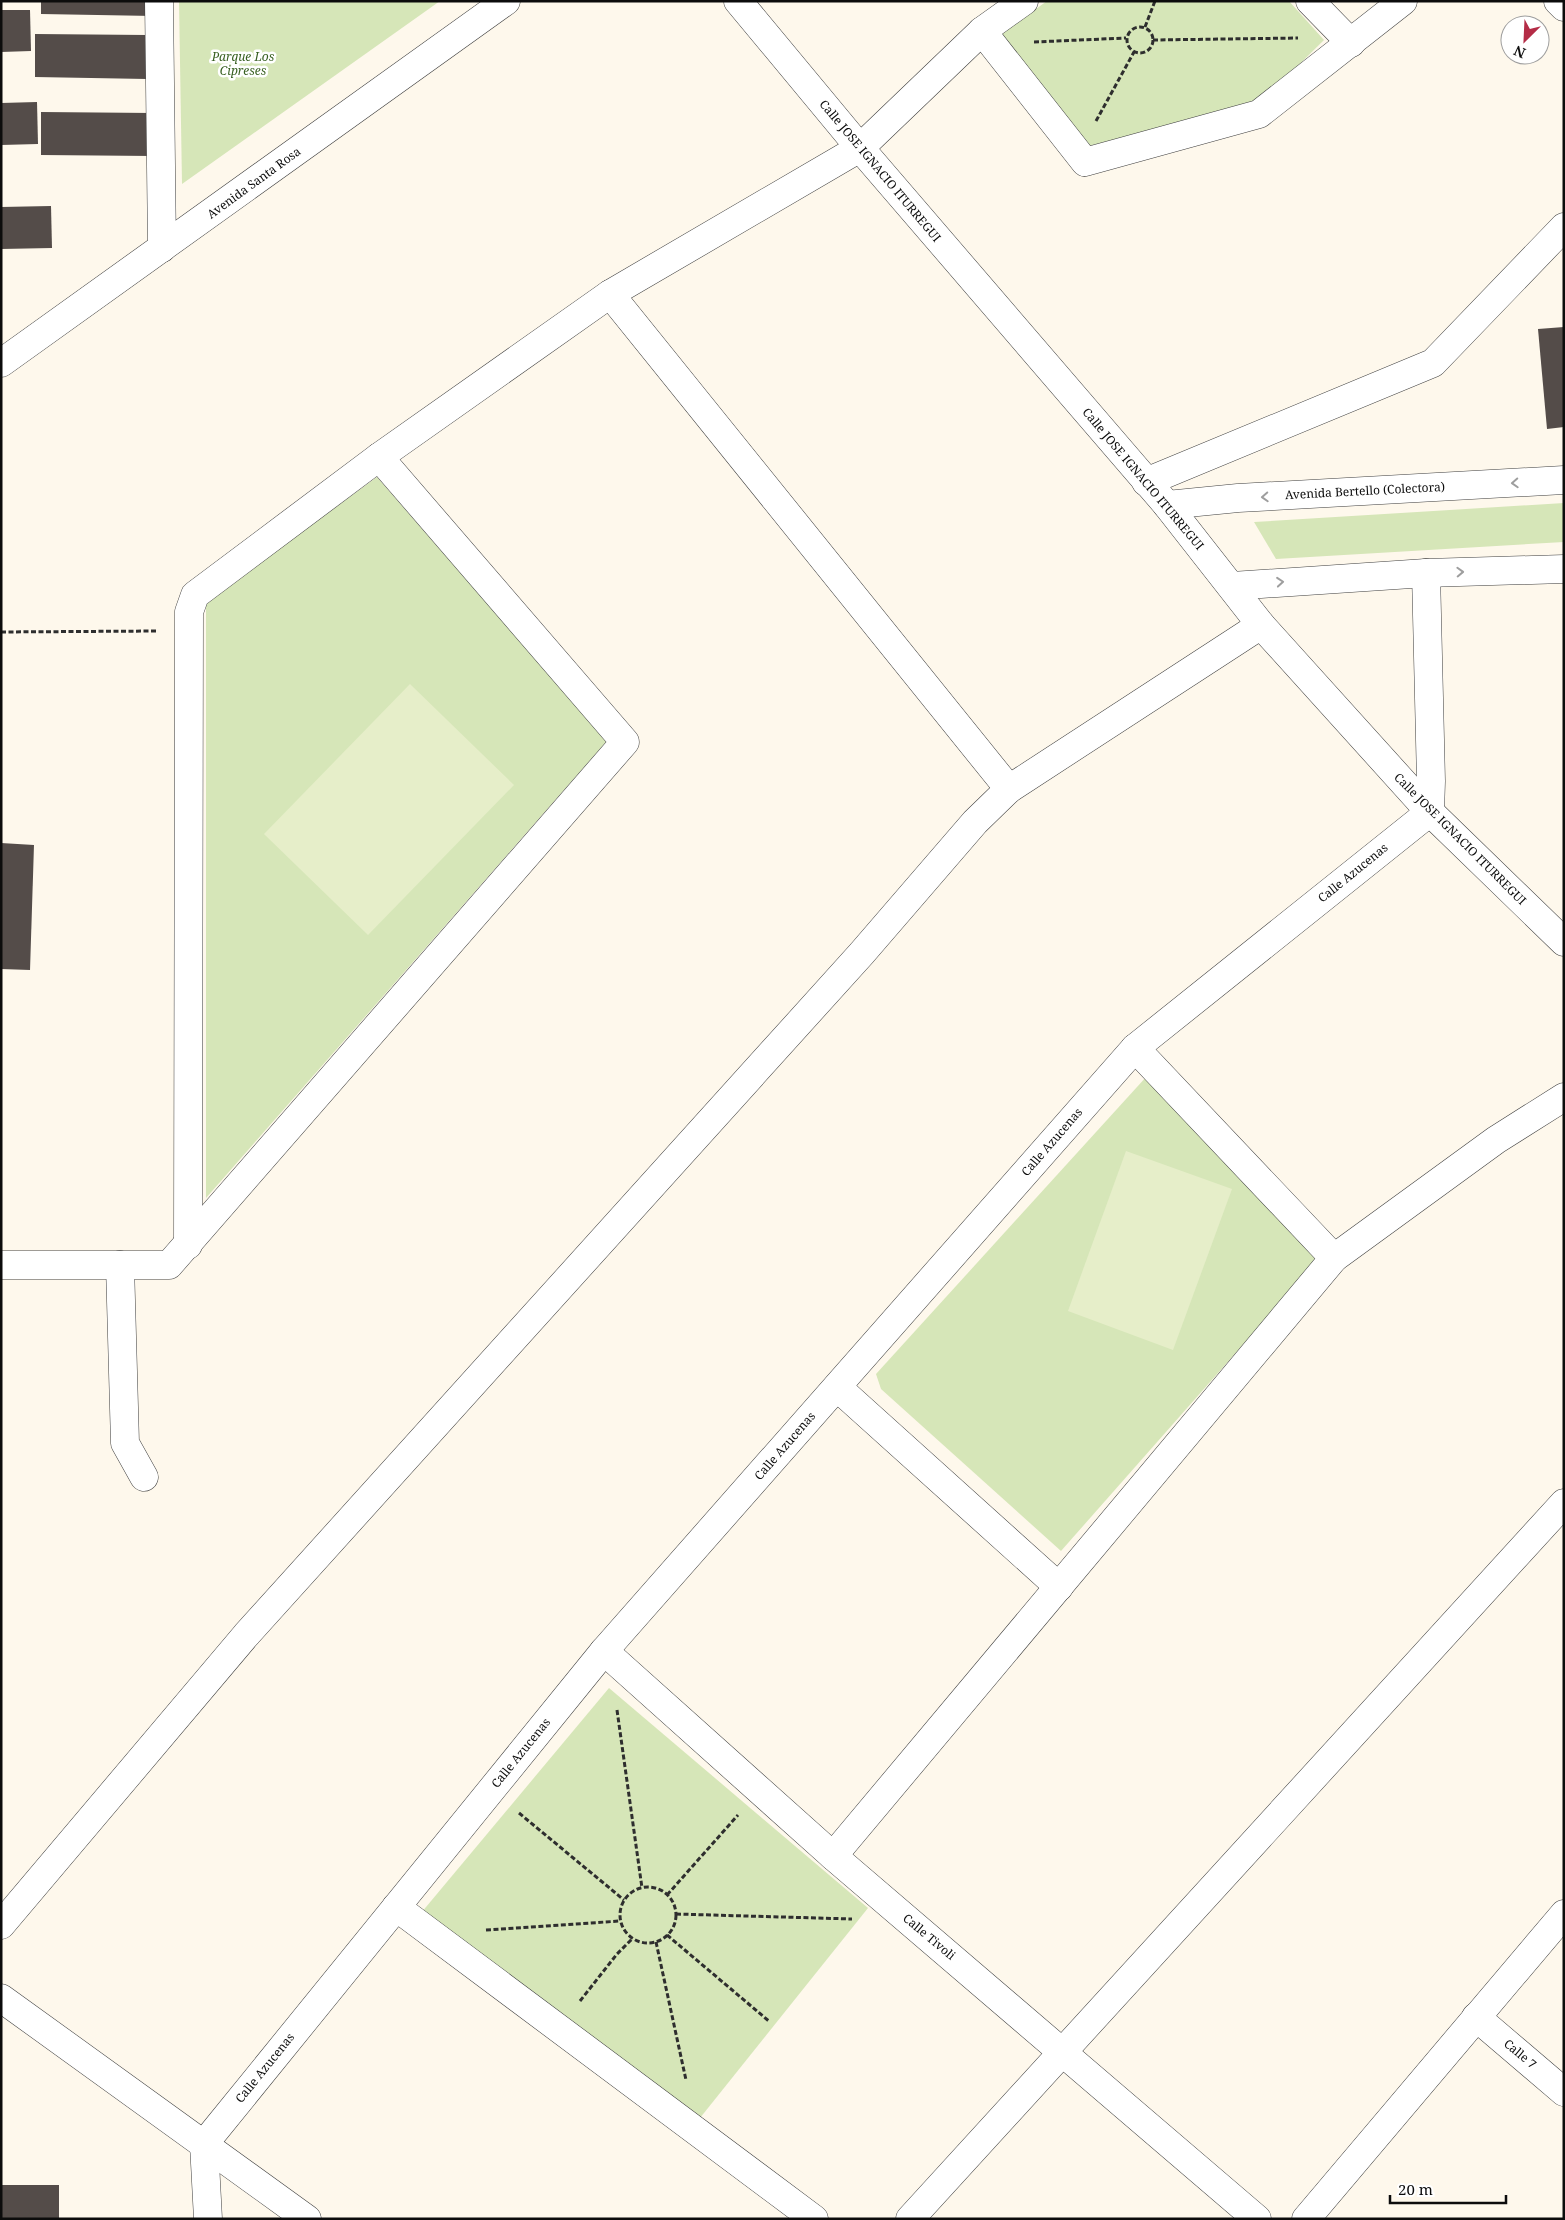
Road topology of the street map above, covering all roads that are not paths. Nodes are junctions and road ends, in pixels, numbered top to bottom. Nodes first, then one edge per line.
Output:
1 (159, 1) edge
2 (506, 1) edge
3 (738, 1) edge
4 (1024, 1) edge
5 (1310, 1) edge
6 (1403, 1) edge
7 (1558, 1) edge
8 (1564, 7) edge
9 (982, 31) junction
10 (1351, 43) junction
11 (860, 148) junction
12 (1564, 227) edge
13 (162, 248) junction
14 (610, 294) junction
15 (1, 363) edge
16 (379, 457) junction
17 (1564, 480) edge
18 (1146, 482) junction
19 (1167, 505) junction
20 (1564, 568) edge
21 (1426, 573) junction
22 (1232, 586) junction
23 (1261, 625) junction
24 (1009, 789) junction
25 (1430, 812) junction
26 (1564, 942) edge
27 (1135, 1048) junction
28 (1564, 1097) edge
29 (188, 1245) junction
30 (1334, 1258) junction
31 (1, 1265) edge
32 (120, 1265) junction
33 (837, 1386) junction
34 (144, 1477) dead end
35 (1564, 1503) edge
36 (1059, 1587) junction
37 (604, 1651) junction
38 (833, 1856) junction
39 (396, 1908) junction
40 (1564, 1914) edge
41 (1, 1926) edge
42 (1, 1998) edge
43 (1476, 2017) junction
44 (1062, 2051) junction
45 (1564, 2092) edge
46 (204, 2144) junction
47 (208, 2219) edge
48 (307, 2219) edge
49 (814, 2219) edge
50 (910, 2219) edge
51 (1257, 2219) edge
52 (1306, 2219) edge

1 - 13 street
2 - 13 street, Avenida Santa Rosa
3 - 11 street, Calle JOSE IGNACIO ITURREGUI
4 - 9 street
5 - 10 street
6 - 10 street
7 - 8 street
9 - 10 street
9 - 11 street
11 - 14 street
11 - 18 street, Calle JOSE IGNACIO ITURREGUI
12 - 18 street
13 - 15 street, Avenida Santa Rosa
14 - 16 street
14 - 24 street
16 - 29 street
16 - 29 street
17 -> 19 street, Avenida Bertello (Colectora)
18 - 19 street, Calle JOSE IGNACIO ITURREGUI
19 - 22 street, Calle JOSE IGNACIO ITURREGUI
21 -> 20 street
22 -> 21 street
21 - 25 street
22 - 23 street, Calle JOSE IGNACIO ITURREGUI
23 - 24 street
23 - 25 street, Calle JOSE IGNACIO ITURREGUI
24 - 41 street
25 - 26 street, Calle JOSE IGNACIO ITURREGUI
25 - 27 street, Calle Azucenas
27 - 30 street
27 - 33 street, Calle Azucenas
28 - 30 street
29 - 32 street
30 - 36 street
31 - 32 street
32 - 34 street
33 - 36 street
33 - 37 street, Calle Azucenas
35 - 44 street
36 - 38 street
37 - 38 street, Calle Tivoli
37 - 39 street, Calle Azucenas
38 - 44 street, Calle Tivoli
39 - 46 street, Calle Azucenas
39 - 49 street
40 - 43 street
42 - 46 street
43 - 45 street, Calle 7
43 - 52 street
44 - 50 street
44 - 51 street, Calle Tivoli
46 - 47 street
46 - 48 street

